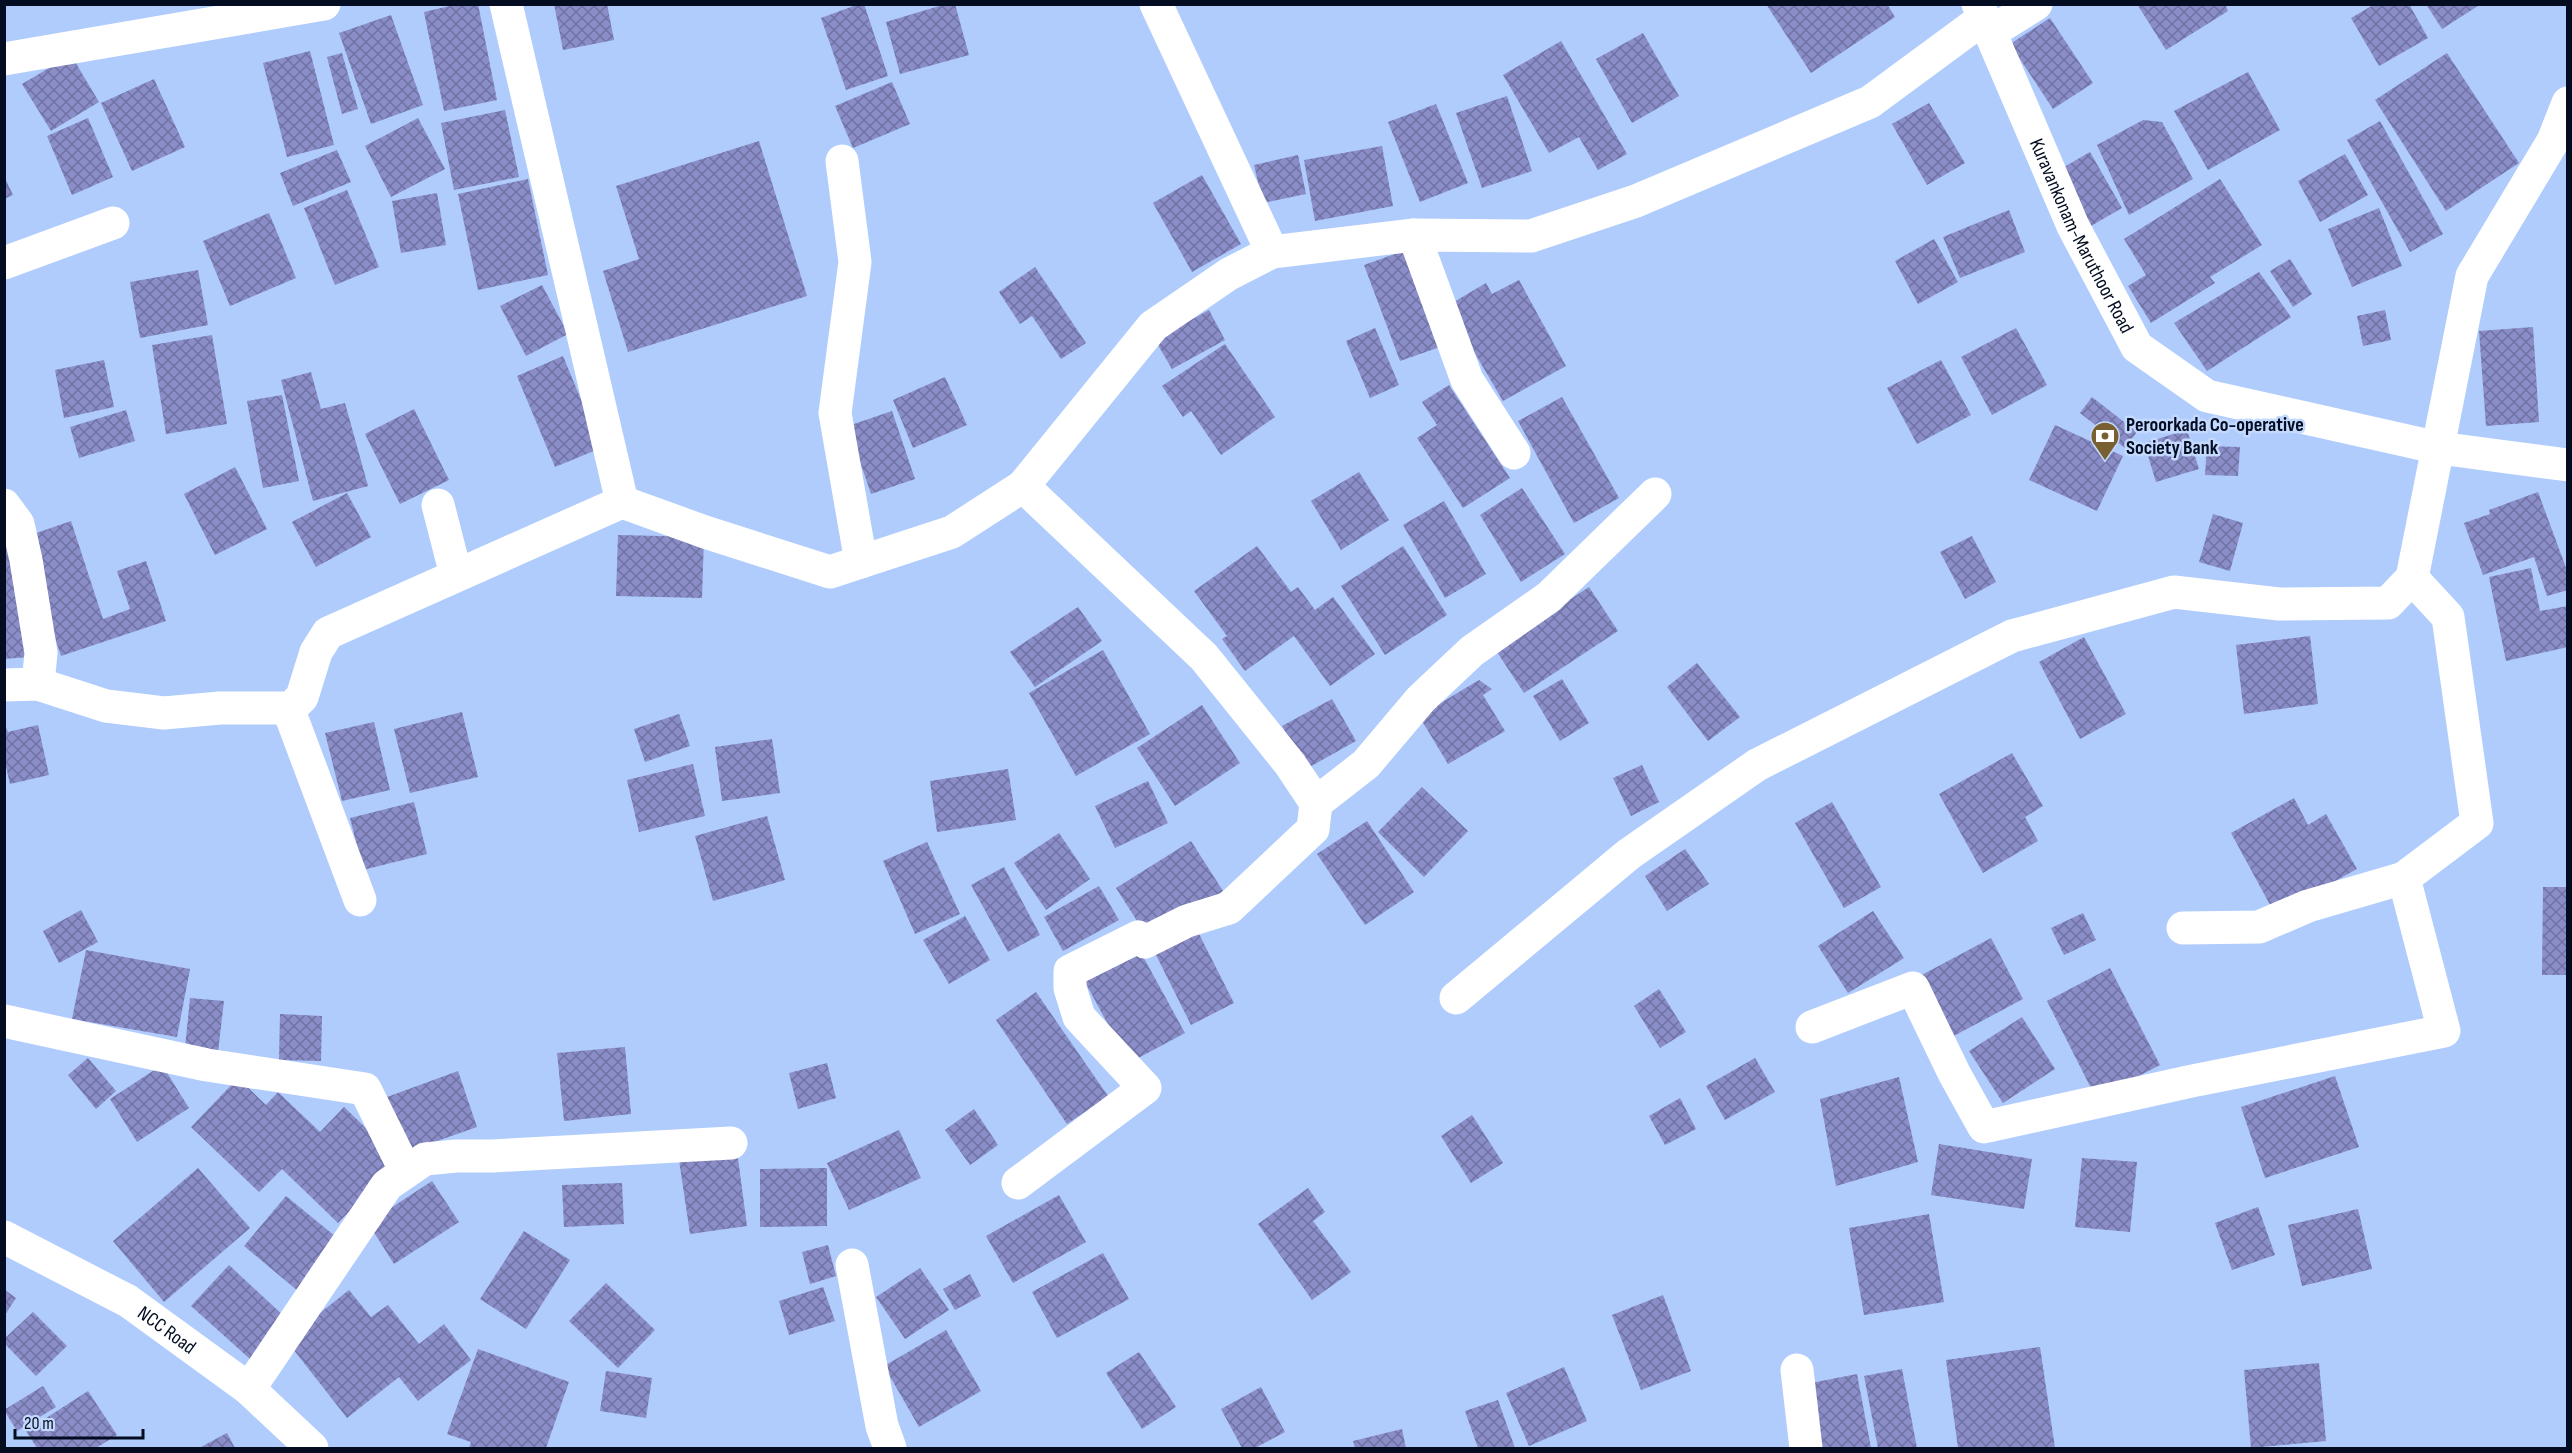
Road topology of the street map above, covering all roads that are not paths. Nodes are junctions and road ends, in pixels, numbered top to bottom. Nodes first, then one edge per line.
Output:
1 (324, 4) edge
2 (506, 4) edge
3 (1156, 4) edge
4 (2036, 4) edge
5 (1984, 18) edge
6 (4, 59) edge
7 (2568, 103) edge
8 (842, 161) dead end
9 (113, 224) dead end
10 (1414, 235) junction
11 (1272, 252) junction
12 (4, 263) edge
13 (2439, 448) junction
14 (1514, 453) dead end
15 (2568, 465) edge
16 (1023, 486) junction
17 (1655, 494) dead end
18 (622, 502) junction
19 (4, 505) edge
20 (438, 505) dead end
21 (861, 562) junction
22 (456, 575) junction
23 (2412, 578) junction
24 (4, 684) edge
25 (38, 684) junction
26 (288, 708) junction
27 (1316, 803) junction
28 (2404, 878) junction
29 (360, 900) dead end
30 (2183, 928) dead end
31 (1456, 998) dead end
32 (4, 1021) edge
33 (1812, 1027) dead end
34 (731, 1143) dead end
35 (405, 1170) junction
36 (1018, 1183) dead end
37 (4, 1237) edge
38 (852, 1265) dead end
39 (1797, 1370) dead end
40 (249, 1389) junction
41 (312, 1449) edge
42 (890, 1449) edge
43 (1806, 1449) edge

1 - 6 street
2 - 18 street
3 - 11 street
4 - 5 street
5 - 10 street
5 - 13 street, Kuravankonam-Maruthoor Road
7 - 13 street
8 - 21 street
9 - 12 street
10 - 11 street
10 - 14 street
11 - 16 street
13 - 15 street, Kuravankonam-Maruthoor Road
13 - 23 street
16 - 21 street
16 - 27 street
17 - 27 street
18 - 21 street
18 - 22 street
19 - 25 street
20 - 22 street
22 - 26 street
23 - 28 street
23 - 31 street
24 - 25 street
25 - 26 street
26 - 29 street
27 - 36 street
28 - 30 street
28 - 33 street
32 - 35 street
34 - 35 street
35 - 40 street
37 - 40 street, NCC Road
38 - 42 street
39 - 43 street
40 - 41 street, NCC Road

